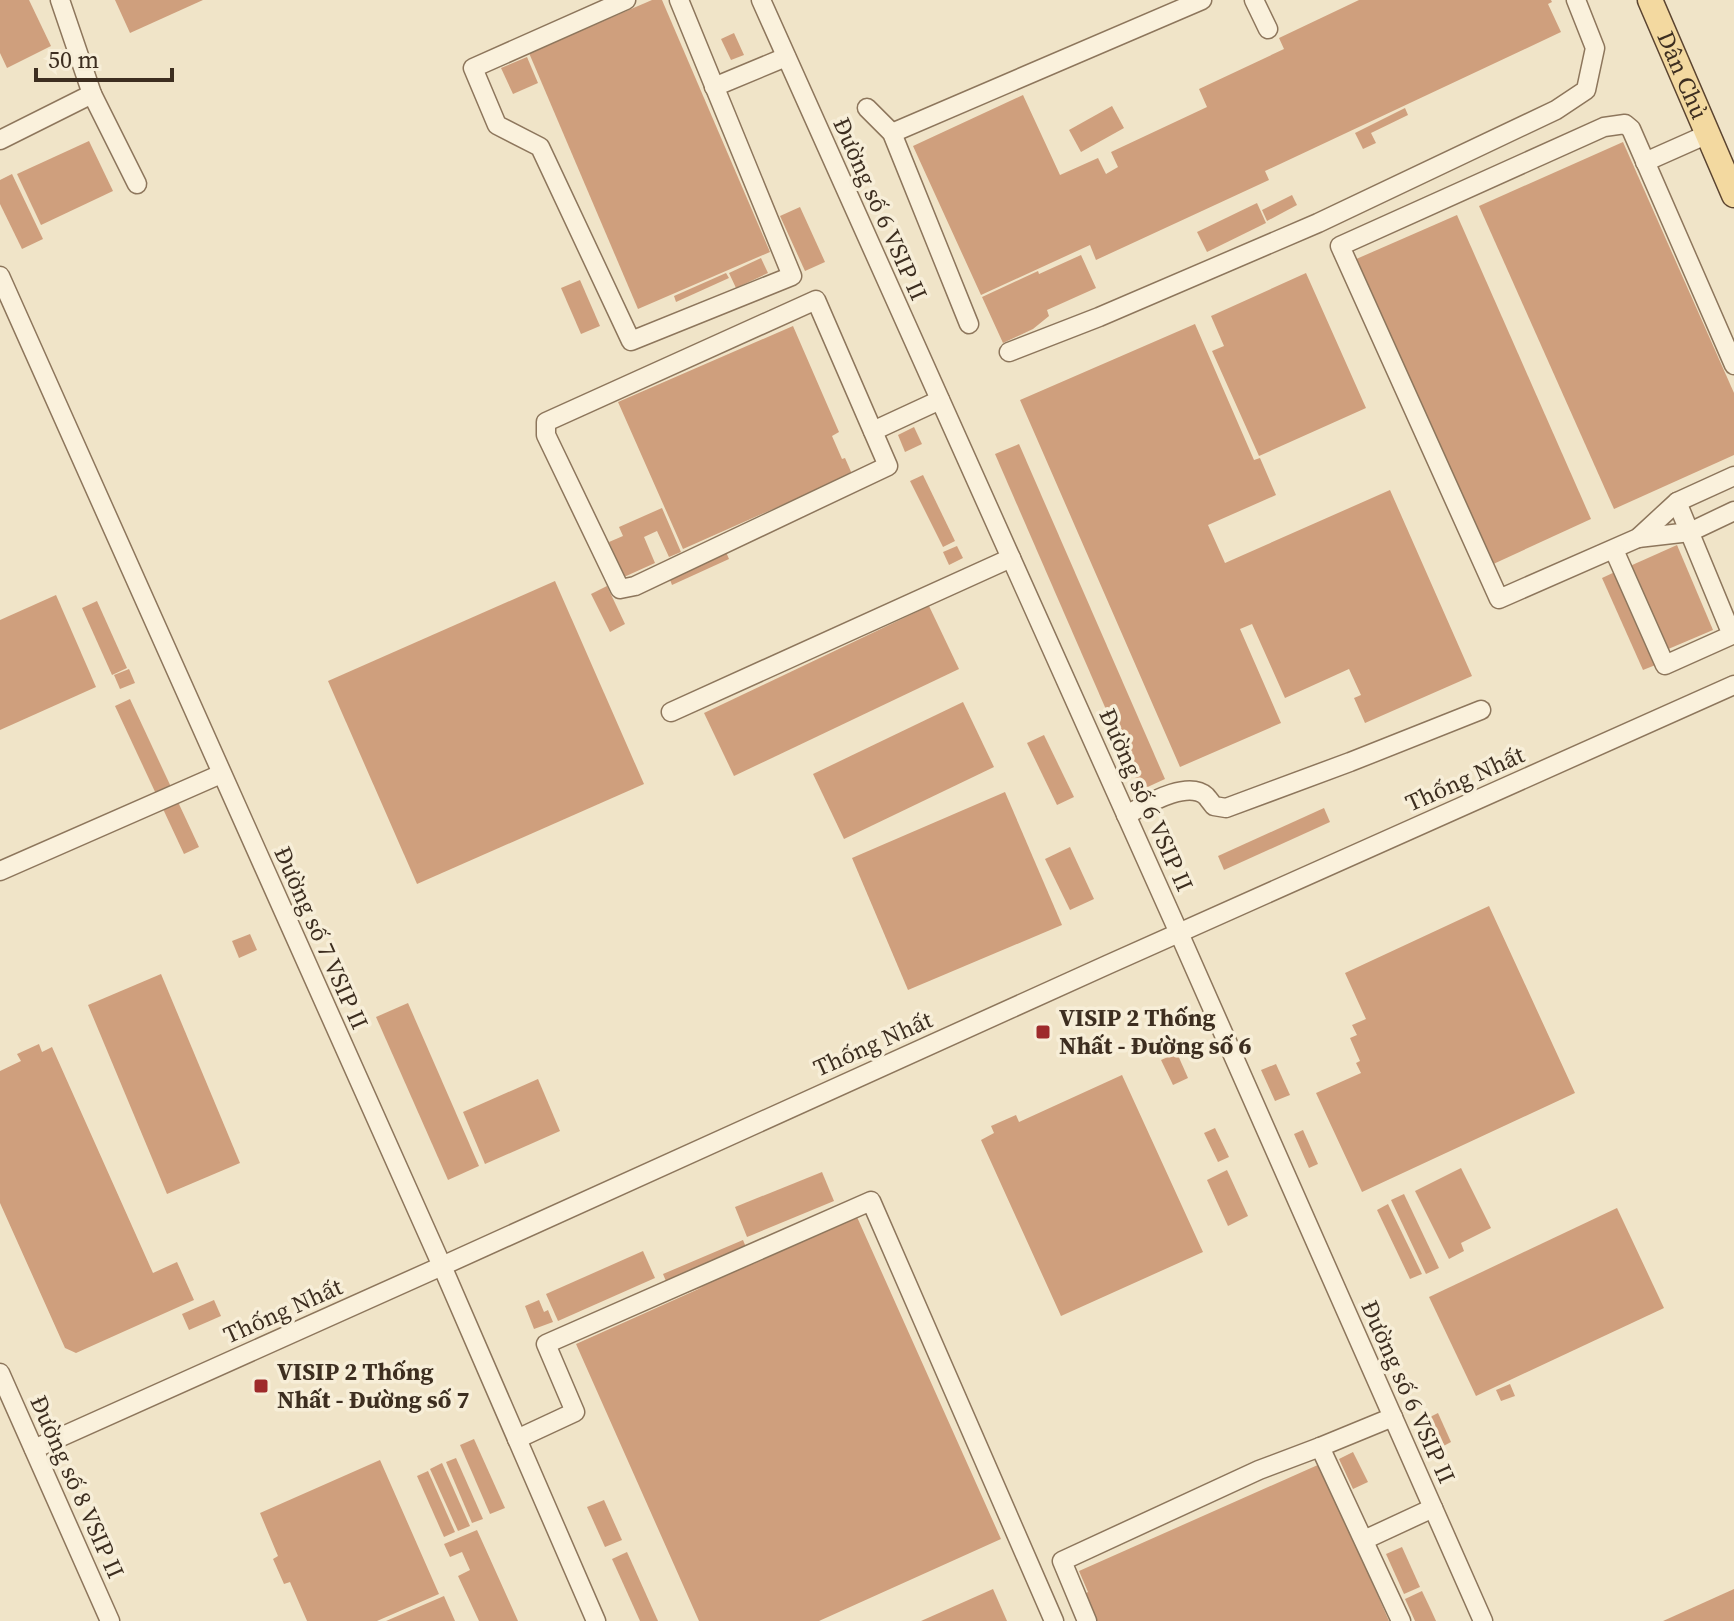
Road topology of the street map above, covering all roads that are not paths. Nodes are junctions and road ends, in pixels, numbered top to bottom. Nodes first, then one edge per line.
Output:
1 (60, 0) edge
2 (626, 0) edge
3 (679, 0) edge
4 (761, 0) edge
5 (1202, 0) edge
6 (1254, 0) edge
7 (1576, 0) edge
8 (1650, 0) edge
9 (1268, 29) dead end
10 (786, 57) junction
11 (714, 87) junction
12 (92, 94) junction
13 (867, 108) dead end
14 (892, 133) junction
15 (1708, 134) junction
16 (0, 140) edge
17 (1645, 162) junction
18 (137, 184) dead end
19 (1734, 195) edge
20 (0, 276) edge
21 (969, 324) dead end
22 (1009, 352) dead end
23 (1734, 365) edge
24 (940, 400) junction
25 (873, 431) junction
26 (1734, 476) edge
27 (1677, 502) junction
28 (1734, 511) edge
29 (1690, 532) junction
30 (1638, 538) junction
31 (1614, 550) junction
32 (1011, 558) junction
33 (1734, 685) edge
34 (1481, 710) dead end
35 (671, 712) dead end
36 (221, 774) junction
37 (1126, 815) junction
38 (0, 871) edge
39 (1179, 933) junction
40 (442, 1266) junction
41 (0, 1373) edge
42 (1393, 1417) junction
43 (517, 1439) junction
44 (1320, 1447) junction
45 (34, 1449) junction
46 (1433, 1508) junction
47 (1364, 1540) junction
48 (110, 1621) edge
49 (596, 1621) edge
50 (1054, 1621) edge
51 (1087, 1621) edge
52 (1401, 1621) edge
53 (1483, 1621) edge

1 - 12 street
2 - 11 street
3 - 11 street
4 - 10 street, Đường số 6 VSIP II
5 - 14 street
6 - 9 street
7 - 22 street
8 - 15 main road, Dân Chủ
10 - 11 street
10 - 24 street, Đường số 6 VSIP II
12 - 16 street
12 - 18 street
13 - 14 street
14 - 21 street
15 - 17 street
15 - 19 main road, Dân Chủ
17 - 23 street
17 - 31 street
20 - 36 street, Đường số 7 VSIP II
24 - 25 street
24 - 32 street, Đường số 6 VSIP II
25 - 25 street
26 - 27 street
27 - 29 street
27 - 30 street
28 - 29 street
29 - 30 street
29 - 31 street
30 - 31 street
32 - 35 street
32 - 37 street, Đường số 6 VSIP II
33 - 39 street, Thống Nhất
34 - 37 street
36 - 38 street
36 - 40 street, Đường số 7 VSIP II
37 - 39 street, Đường số 6 VSIP II
39 - 40 street, Thống Nhất
39 - 42 street, Đường số 6 VSIP II
40 - 43 street, Đường số 7 VSIP II
40 - 45 street, Thống Nhất
41 - 45 street, Đường số 8 VSIP II
42 - 44 street
42 - 46 street, Đường số 6 VSIP II
43 - 49 street, Đường số 7 VSIP II
43 - 50 street
44 - 47 street
44 - 51 street
45 - 48 street, Đường số 8 VSIP II
46 - 47 street
46 - 53 street, Đường số 6 VSIP II
47 - 52 street

